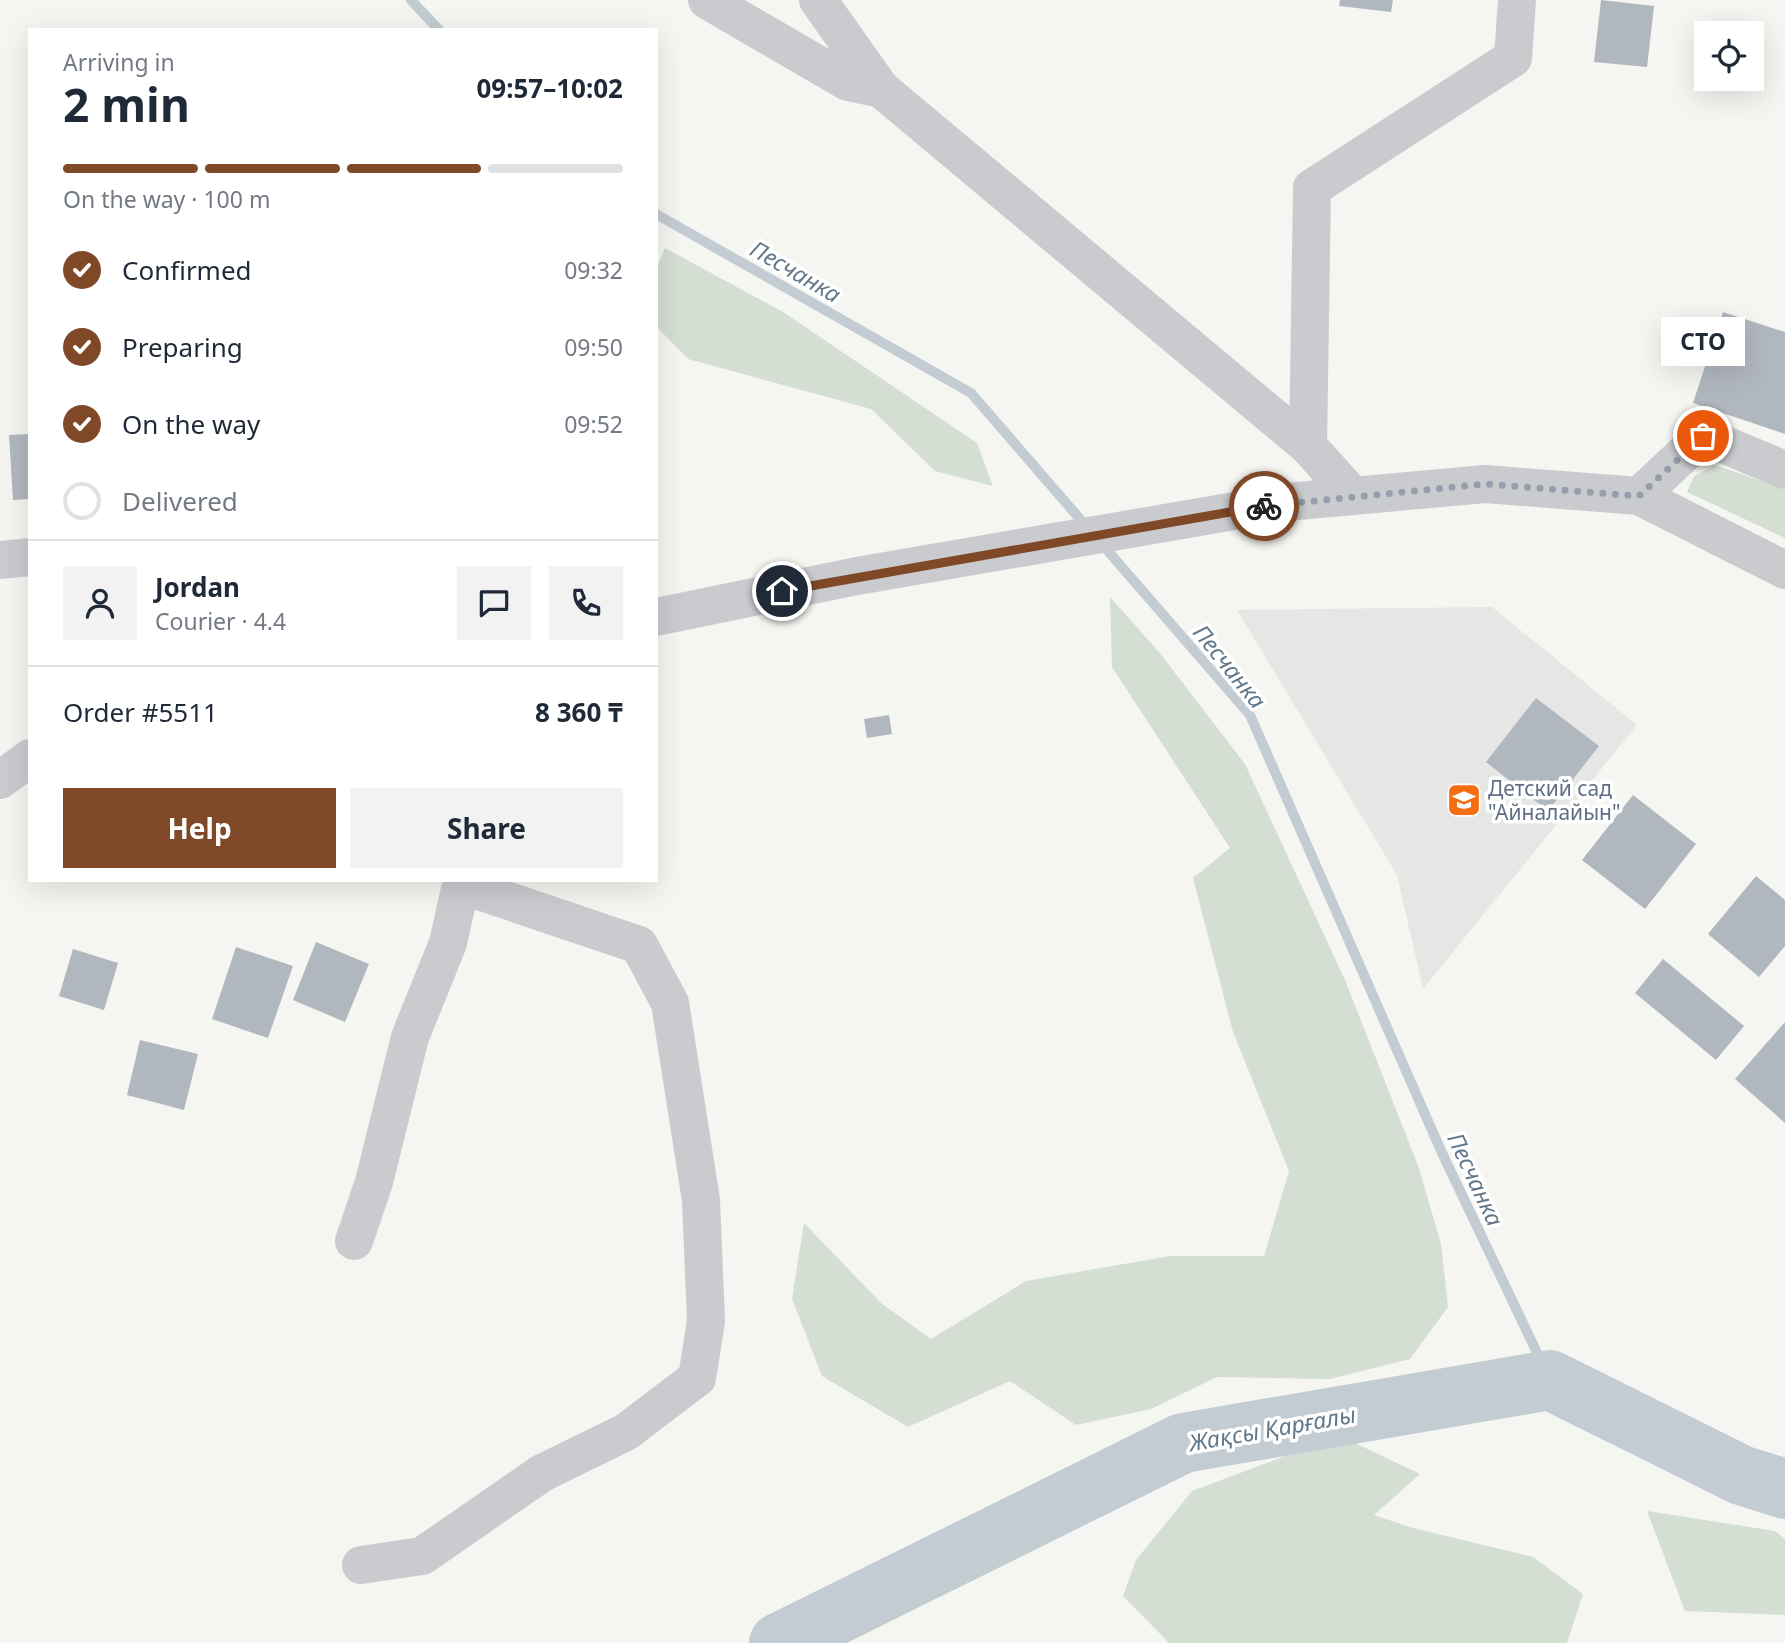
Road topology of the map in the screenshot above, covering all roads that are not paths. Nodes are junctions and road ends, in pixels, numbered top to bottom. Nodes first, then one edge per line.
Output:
1 (707, 0) edge
2 (818, 0) edge
3 (1517, 0) edge
4 (881, 89) junction
5 (1308, 446) junction
6 (1785, 470) edge
7 (1353, 496) junction
8 (1639, 496) junction
9 (28, 557) edge
10 (0, 560) edge
11 (1785, 570) edge
12 (658, 617) edge
13 (28, 739) edge
14 (0, 743) edge
15 (28, 759) edge
16 (0, 780) edge
17 (462, 883) edge
18 (354, 1241) dead end
19 (361, 1565) dead end

1 - 4 street
2 - 4 street
3 - 5 street
4 - 5 street
5 - 7 street
6 - 8 street
7 - 8 street
7 - 12 street
8 - 11 street
9 - 10 street
13 - 14 street
15 - 16 street
17 - 18 street
17 - 19 street

